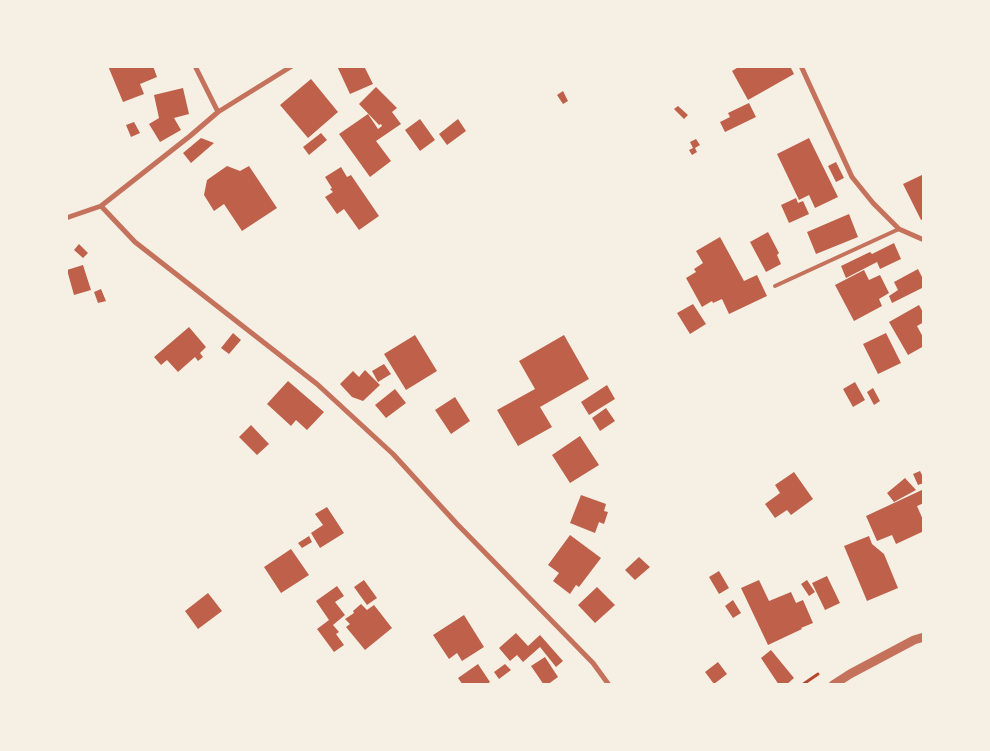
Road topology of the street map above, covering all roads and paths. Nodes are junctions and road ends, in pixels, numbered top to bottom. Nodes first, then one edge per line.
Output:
1 (196, 66) edge
2 (292, 66) edge
3 (801, 66) edge
4 (218, 112) junction
5 (101, 206) junction
6 (66, 218) edge
7 (899, 229) junction
8 (924, 240) edge
9 (775, 286) dead end
10 (924, 637) edge
11 (609, 685) edge
12 (833, 685) edge

1 - 4 street
2 - 4 street
3 - 7 street
4 - 5 street
5 - 6 street
5 - 11 street
7 - 8 street
7 - 9 lane
10 - 12 street

